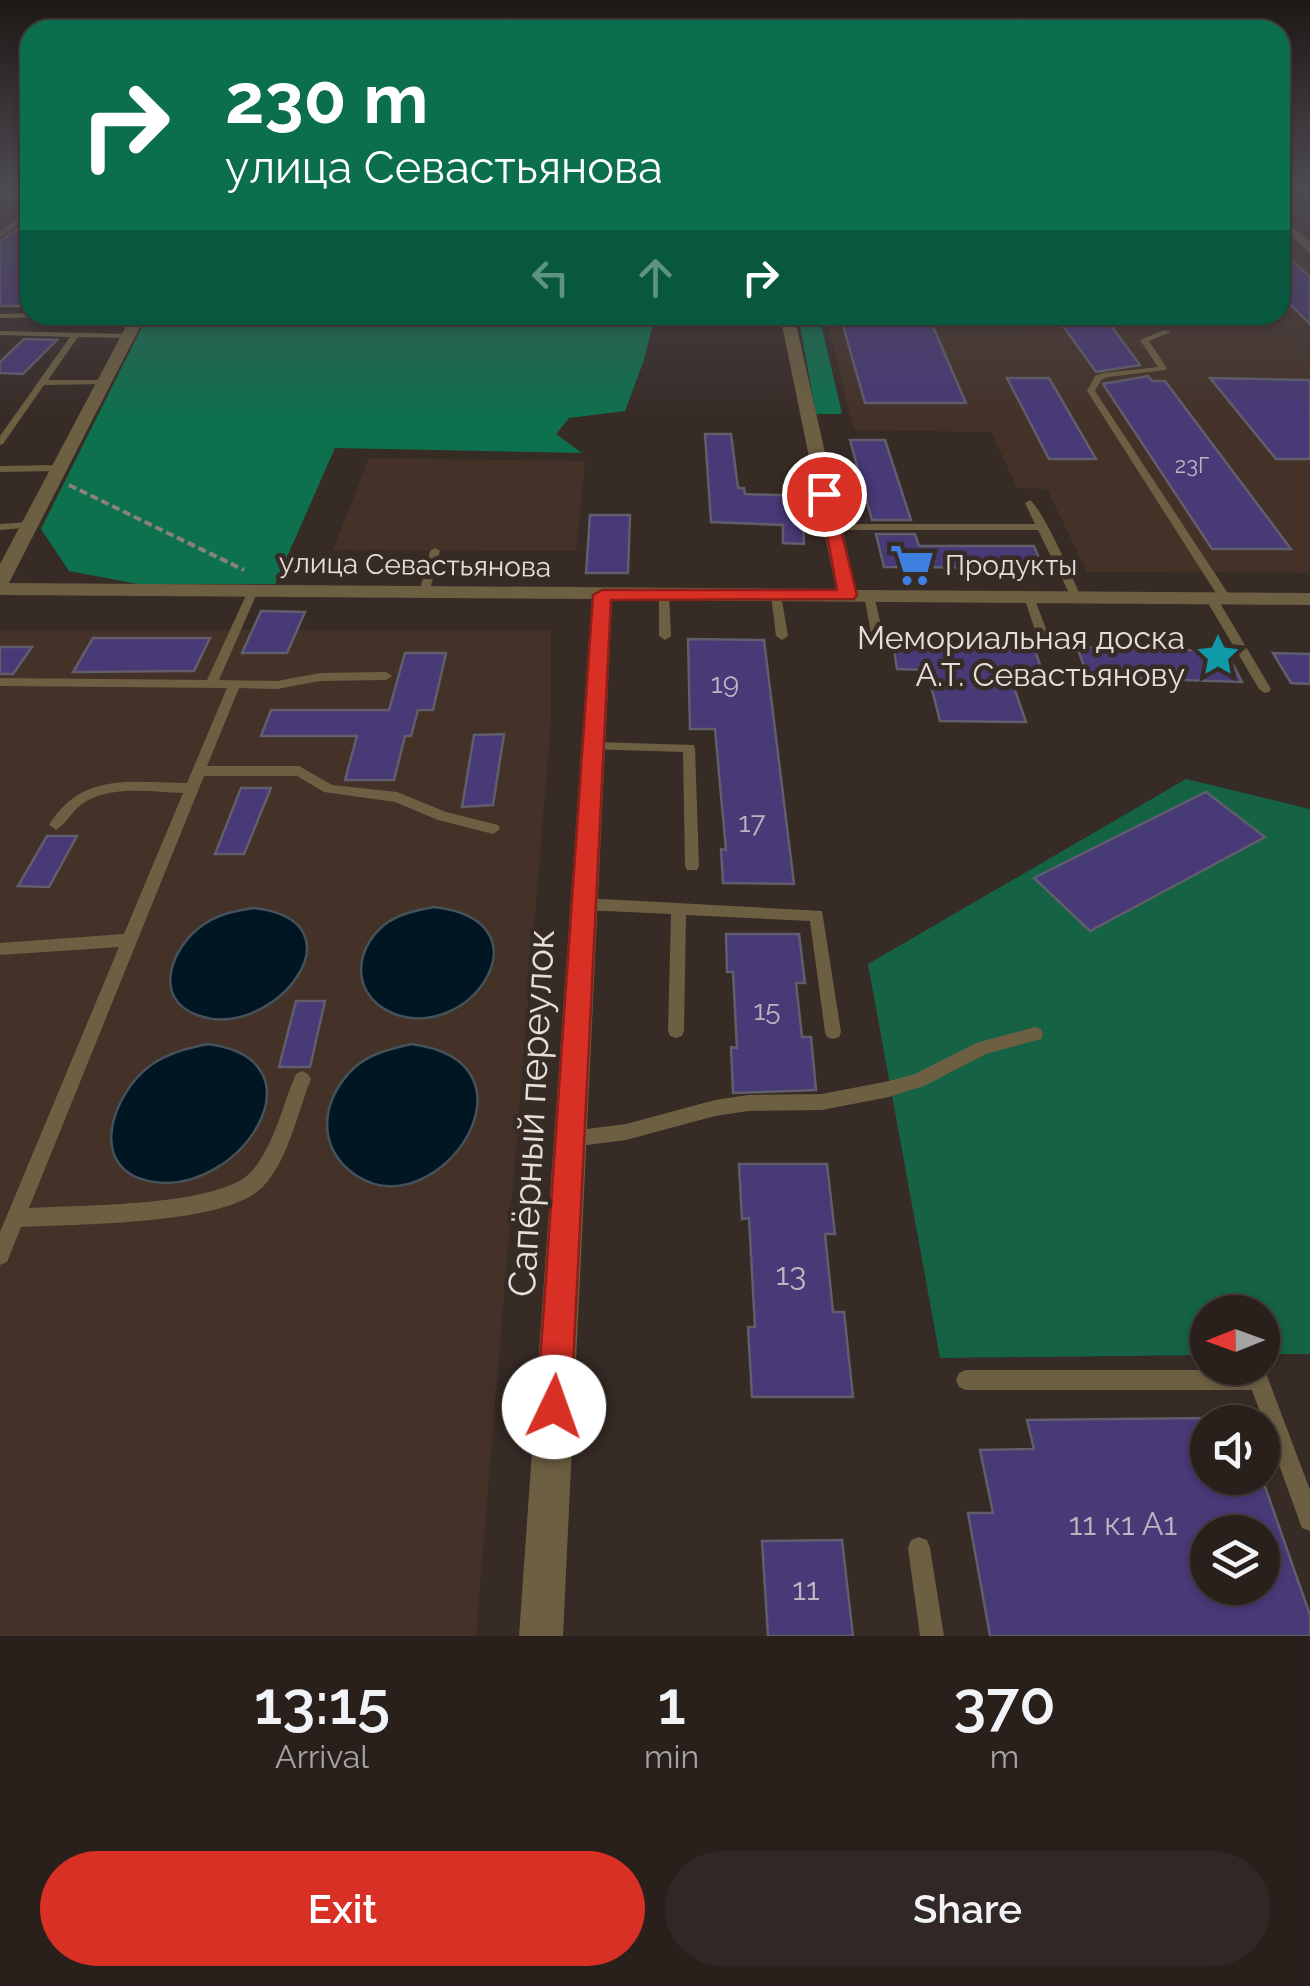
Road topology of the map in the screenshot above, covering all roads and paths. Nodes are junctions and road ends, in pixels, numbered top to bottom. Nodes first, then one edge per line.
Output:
1 (132, 325) edge
2 (789, 325) edge
3 (1167, 332) dead end
4 (0, 333) edge
5 (75, 336) junction
6 (125, 336) junction
7 (102, 382) junction
8 (42, 383) junction
9 (0, 442) edge
10 (0, 468) edge
11 (56, 472) junction
12 (1030, 502) dead end
13 (29, 525) junction
14 (0, 526) edge
15 (832, 527) junction
16 (1042, 527) junction
17 (435, 551) dead end
18 (0, 585) edge
19 (262, 591) junction
20 (424, 593) junction
21 (602, 595) junction
22 (664, 595) junction
23 (776, 595) junction
24 (858, 595) junction
25 (1029, 596) junction
26 (1076, 597) junction
27 (1218, 598) junction
28 (1310, 598) edge
29 (665, 636) dead end
30 (782, 636) dead end
31 (878, 639) dead end
32 (1045, 642) dead end
33 (386, 676) dead end
34 (0, 682) edge
35 (212, 682) junction
36 (235, 683) junction
37 (1265, 689) dead end
38 (593, 746) junction
39 (199, 771) junction
40 (192, 788) junction
41 (56, 825) dead end
42 (492, 829) dead end
43 (692, 866) dead end
44 (584, 904) junction
45 (679, 908) junction
46 (130, 940) junction
47 (0, 948) edge
48 (676, 1032) dead end
49 (833, 1032) dead end
50 (1034, 1034) dead end
51 (302, 1079) dead end
52 (570, 1140) junction
53 (16, 1218) junction
54 (0, 1256) edge
55 (966, 1380) dead end
56 (1310, 1520) edge
57 (919, 1548) dead end
58 (540, 1636) edge
59 (932, 1636) edge

1 - 6 street
2 - 15 street
3 - 27 lane
4 - 5 lane
5 - 6 lane
5 - 8 lane
6 - 7 street
7 - 8 lane
7 - 11 street
8 - 9 lane
10 - 11 lane
11 - 13 street
11 - 19 path
12 - 16 lane
13 - 14 lane
13 - 18 street
15 - 16 lane
15 - 24 street
16 - 26 lane
17 - 20 lane
18 - 19 street, улица Севастьянова
19 - 20 street, улица Севастьянова
19 - 35 lane
20 - 21 street, улица Севастьянова
21 - 22 street, улица Севастьянова
21 - 38 street, Сапёрный переулок
22 - 23 street, улица Севастьянова
22 - 29 lane
23 - 24 street, улица Севастьянова
23 - 30 lane
24 - 25 street, улица Севастьянова
24 - 31 lane
25 - 26 street, улица Севастьянова
25 - 32 lane
26 - 27 street, улица Севастьянова
27 - 28 street, улица Севастьянова
27 - 37 lane
33 - 36 lane
34 - 35 lane
35 - 36 lane
36 - 39 lane
38 - 43 lane
38 - 44 street, Сапёрный переулок
39 - 40 lane
39 - 42 lane
40 - 41 lane
40 - 46 lane
44 - 45 lane
44 - 52 street, Сапёрный переулок
45 - 48 lane
45 - 49 lane
46 - 47 lane
46 - 53 lane
50 - 52 lane
51 - 53 lane
52 - 58 street, Сапёрный переулок
53 - 54 lane
55 - 56 lane
57 - 59 lane

